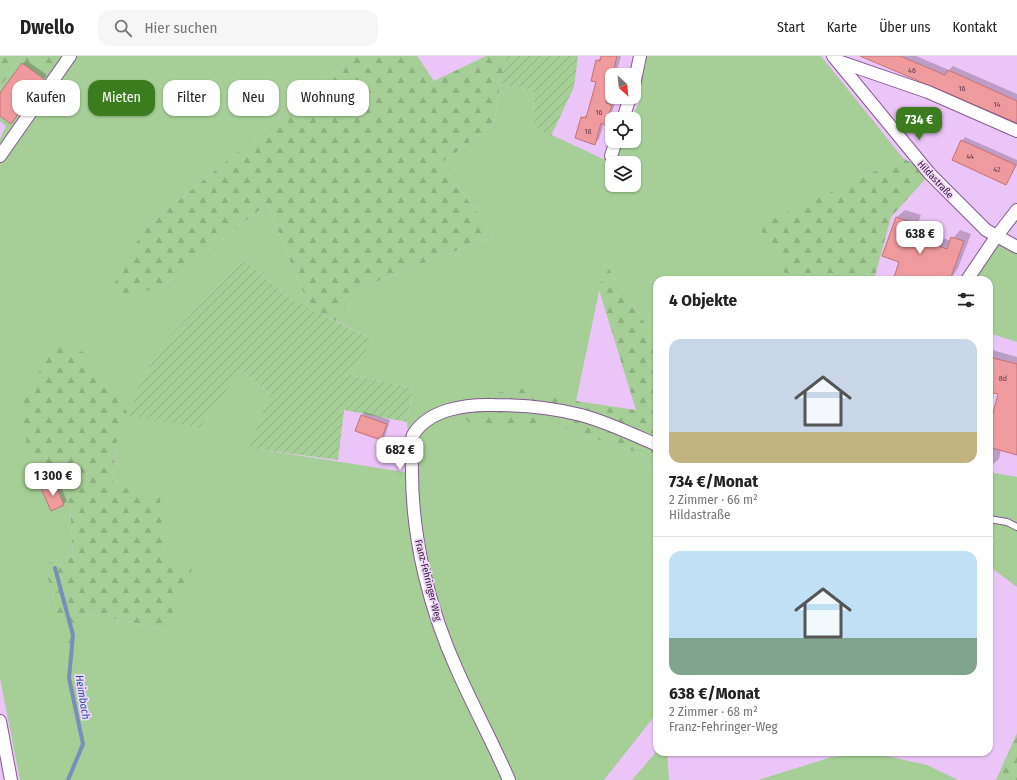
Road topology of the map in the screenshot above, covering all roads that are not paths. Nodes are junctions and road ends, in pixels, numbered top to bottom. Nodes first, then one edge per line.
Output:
1 (70, 56) edge
2 (640, 56) edge
3 (835, 58) edge
4 (638, 68) edge
5 (1017, 131) edge
6 (614, 148) edge
7 (0, 156) edge
8 (612, 156) dead end
9 (1017, 210) edge
10 (996, 237) junction
11 (1017, 247) edge
12 (970, 276) edge
13 (653, 443) edge
14 (993, 520) edge
15 (1017, 527) edge
16 (0, 721) edge
17 (11, 780) edge
18 (509, 780) edge

1 - 7 street
2 - 4 street
3 - 5 street, Hildastraße
3 - 10 street, Hildastraße
6 - 8 street
9 - 10 street
10 - 11 street, Hildastraße
10 - 12 street
13 - 18 street, Franz-Fehringer-Weg
14 - 15 lane
16 - 17 street

